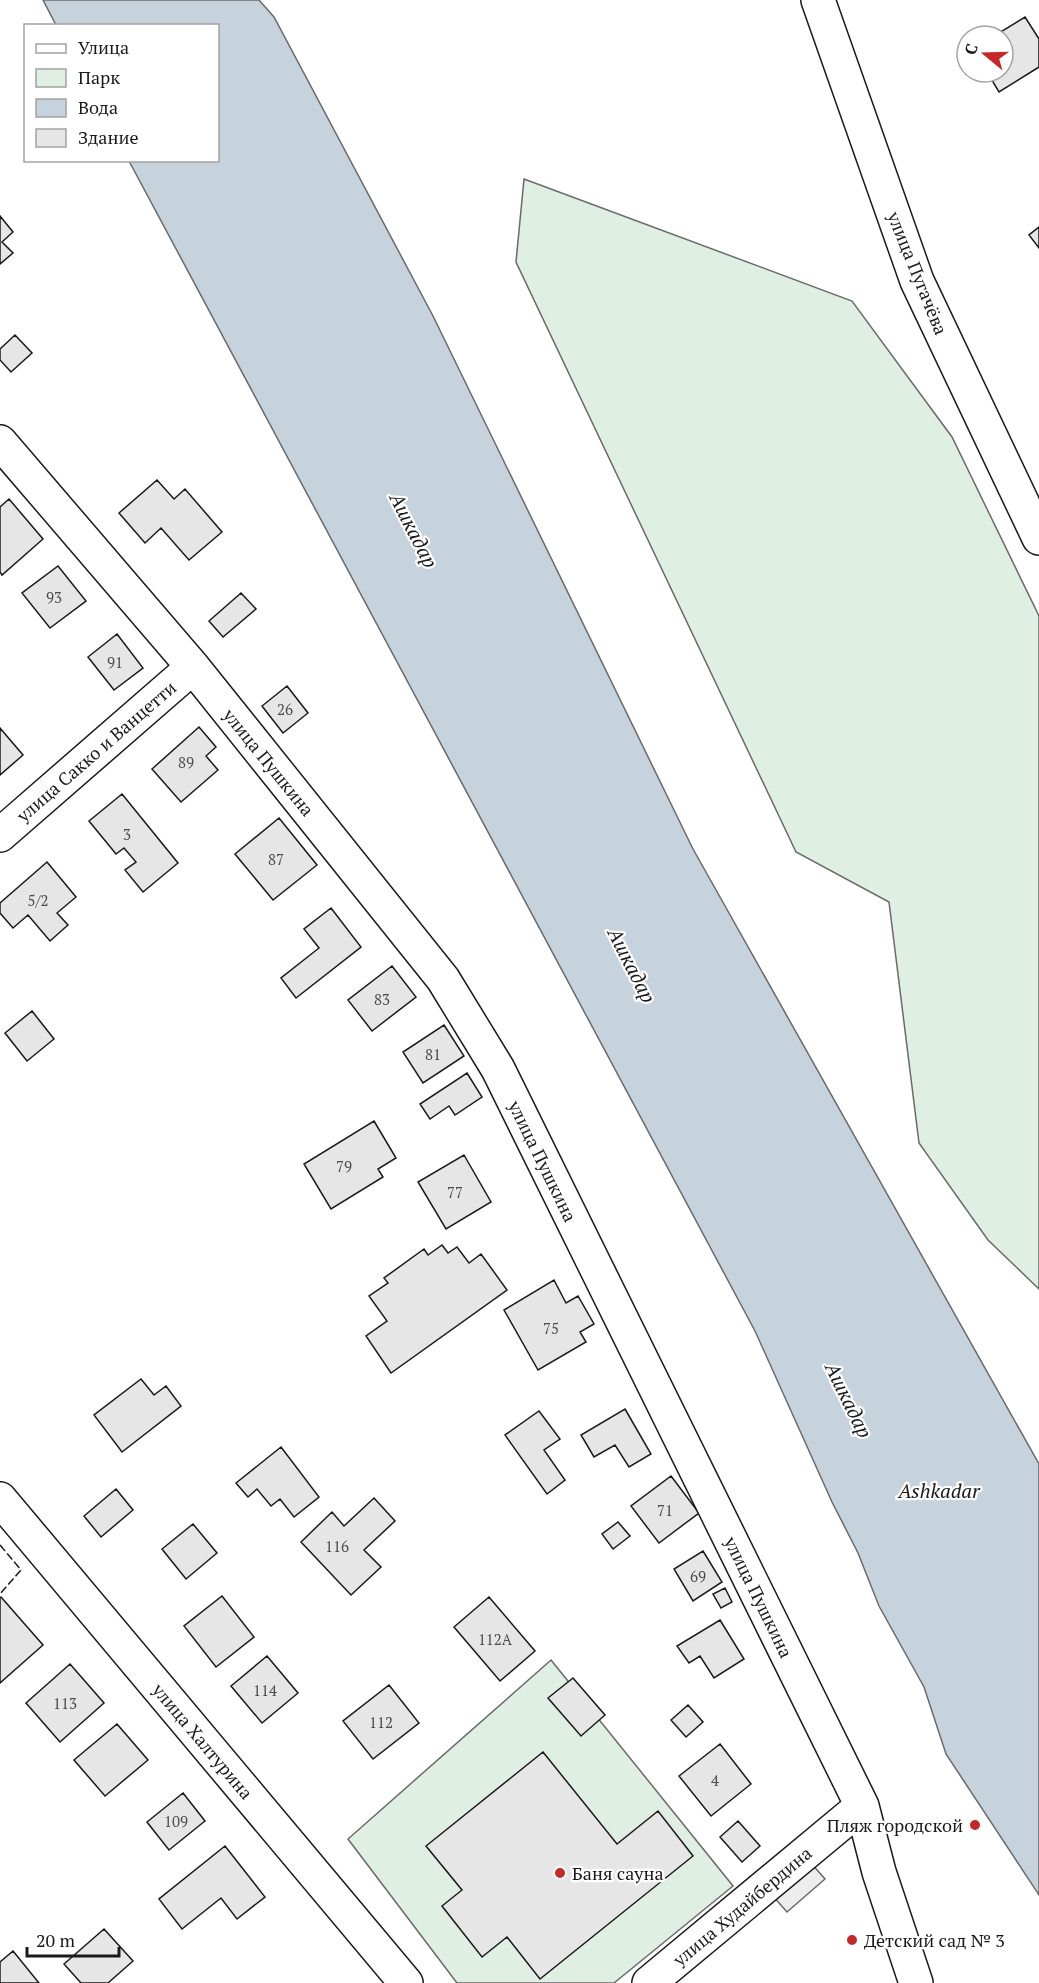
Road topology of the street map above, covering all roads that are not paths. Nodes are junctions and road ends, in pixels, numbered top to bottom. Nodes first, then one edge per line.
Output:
1 (818, 0) edge
2 (0, 442) edge
3 (1039, 538) edge
4 (193, 667) junction
5 (0, 835) edge
6 (0, 1499) edge
7 (862, 1806) junction
8 (406, 1983) edge
9 (649, 1983) edge
10 (916, 1983) edge

1 - 3 street, улица Пугачёва
2 - 4 street, улица Пушкина
4 - 5 street, улица Сакко и Ванцетти
4 - 7 street, улица Пушкина
6 - 8 street, улица Халтурина
7 - 9 street, улица Худайбердина
7 - 10 street, улица Пушкина

